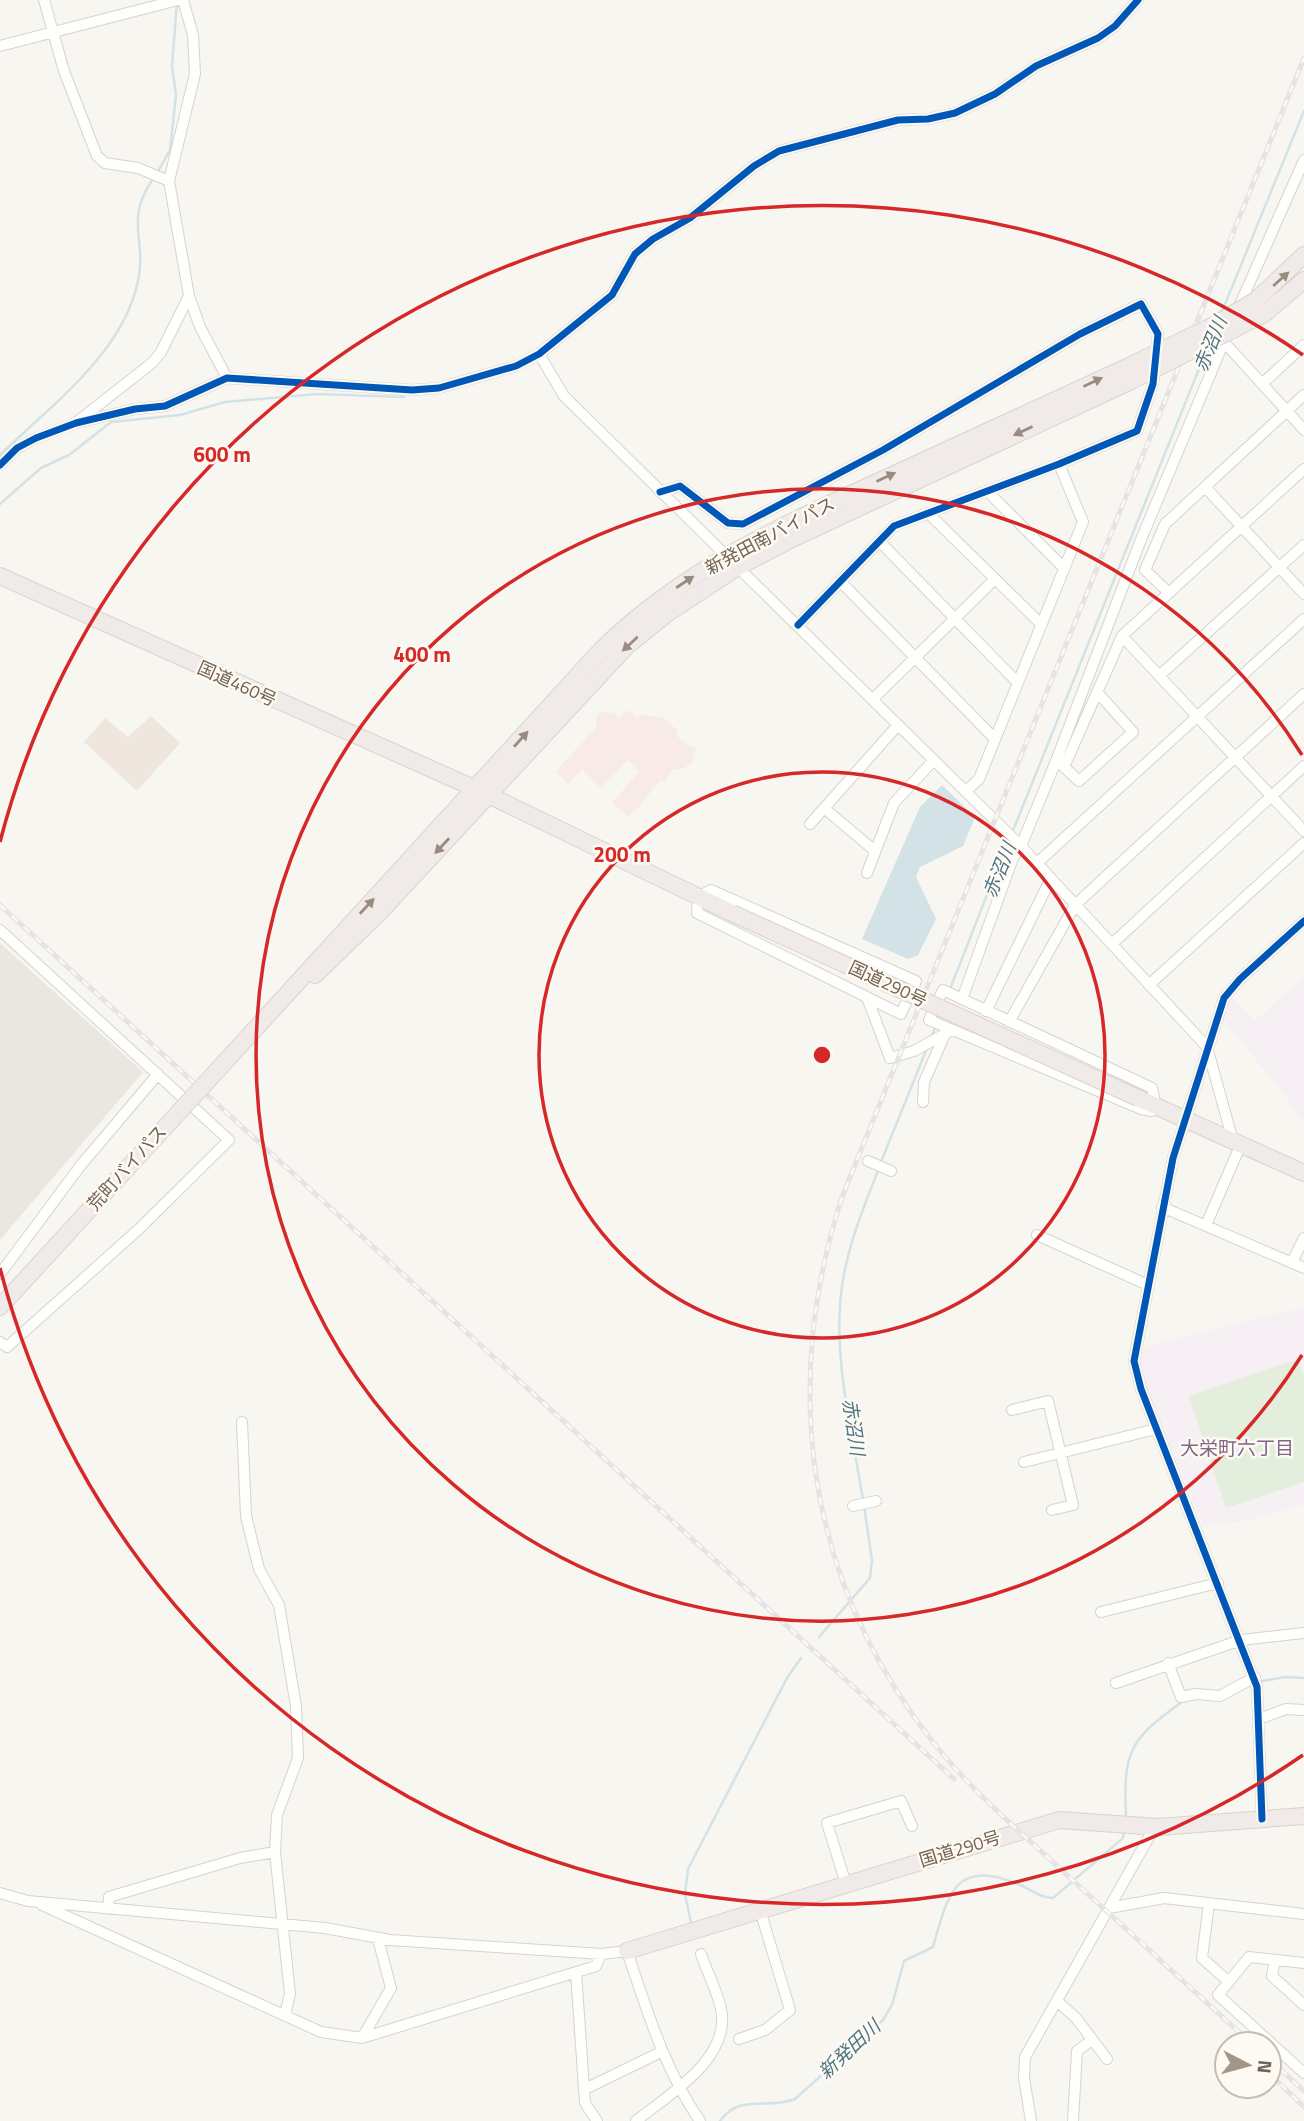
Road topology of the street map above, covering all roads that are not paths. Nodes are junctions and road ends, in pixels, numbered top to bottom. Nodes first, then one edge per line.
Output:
1 (44, 0) edge
2 (181, 0) edge
3 (1138, 0) edge
4 (53, 32) junction
5 (0, 46) edge
6 (1304, 160) edge
7 (170, 181) junction
8 (1304, 255) edge
9 (1304, 280) edge
10 (189, 296) junction
11 (1260, 307) junction
12 (1224, 342) junction
13 (1304, 345) edge
14 (539, 354) junction
15 (1127, 375) junction
16 (228, 378) junction
17 (1262, 384) junction
18 (1304, 395) edge
19 (1287, 411) junction
20 (76, 423) junction
21 (1304, 430) edge
22 (1059, 464) junction
23 (0, 466) edge
24 (1304, 469) edge
25 (1205, 487) junction
26 (660, 492) junction
27 (988, 492) junction
28 (928, 513) junction
29 (1241, 526) junction
30 (879, 541) junction
31 (1304, 545) edge
32 (725, 555) junction
33 (738, 567) junction
34 (1064, 568) junction
35 (1280, 568) junction
36 (0, 576) edge
37 (995, 579) junction
38 (840, 580) junction
39 (1169, 593) junction
40 (1304, 594) edge
41 (955, 618) junction
42 (1304, 619) edge
43 (1041, 624) junction
44 (798, 625) junction
45 (1122, 636) junction
46 (915, 657) junction
47 (1159, 676) junction
48 (1018, 683) junction
49 (1097, 692) junction
50 (1304, 694) edge
51 (873, 699) junction
52 (1196, 716) junction
53 (898, 725) junction
54 (995, 739) junction
55 (1235, 758) junction
56 (933, 761) junction
57 (1060, 764) junction
58 (1304, 766) edge
59 (966, 791) junction
60 (482, 793) junction
61 (1272, 796) junction
62 (824, 808) junction
63 (810, 824) dead end
64 (1304, 831) edge
65 (1304, 843) edge
66 (1021, 846) junction
67 (875, 851) junction
68 (1037, 863) junction
69 (867, 873) dead end
70 (1051, 878) junction
71 (698, 897) junction
72 (1075, 905) junction
73 (1304, 921) edge
74 (0, 930) edge
75 (1112, 944) junction
76 (1149, 985) junction
77 (962, 999) junction
78 (868, 1000) junction
79 (986, 1011) junction
80 (1009, 1022) junction
81 (948, 1032) junction
82 (1207, 1046) junction
83 (158, 1074) junction
84 (923, 1102) dead end
85 (1156, 1106) junction
86 (1185, 1119) junction
87 (1237, 1142) junction
88 (868, 1161) dead end
89 (891, 1171) dead end
90 (1304, 1173) edge
91 (1162, 1207) junction
92 (1206, 1225) junction
93 (1037, 1235) dead end
94 (1304, 1238) edge
95 (1292, 1262) junction
96 (1304, 1268) edge
97 (0, 1274) edge
98 (1148, 1285) junction
99 (0, 1307) edge
100 (0, 1342) edge
101 (1012, 1410) dead end
102 (242, 1422) dead end
103 (1156, 1429) junction
104 (1062, 1454) junction
105 (1024, 1462) dead end
106 (876, 1501) dead end
107 (853, 1506) dead end
108 (1052, 1510) dead end
109 (1217, 1583) junction
110 (1101, 1612) dead end
111 (1304, 1633) edge
112 (1241, 1640) junction
113 (1168, 1663) junction
114 (1256, 1682) junction
115 (1116, 1683) dead end
116 (1304, 1710) edge
117 (1259, 1719) junction
118 (1304, 1816) edge
119 (1262, 1819) junction
120 (912, 1826) dead end
121 (1157, 1827) junction
122 (275, 1853) junction
123 (846, 1884) junction
124 (0, 1893) edge
125 (34, 1902) junction
126 (1209, 1903) junction
127 (1109, 1908) junction
128 (108, 1909) junction
129 (760, 1910) junction
130 (1304, 1914) edge
131 (283, 1925) junction
132 (378, 1939) junction
133 (627, 1951) junction
134 (601, 1954) junction
135 (701, 1954) dead end
136 (1275, 1960) junction
137 (1304, 1963) edge
138 (576, 1972) junction
139 (1229, 1982) junction
140 (1058, 2002) junction
141 (1304, 2005) edge
142 (285, 2015) junction
143 (362, 2038) junction
144 (739, 2039) dead end
145 (1092, 2040) junction
146 (661, 2052) junction
147 (1107, 2059) dead end
148 (1304, 2073) edge
149 (678, 2086) junction
150 (585, 2089) junction
151 (597, 2121) edge
152 (636, 2121) edge
153 (700, 2121) edge
154 (1031, 2121) edge
155 (1073, 2121) edge

1 - 4 street
2 - 4 street
2 - 7 street
3 - 14 street
4 - 5 street
4 - 7 street
6 - 12 street
7 - 10 street
11 -> 8 highway
9 - 11 highway
10 - 16 street
10 - 20 street
11 - 15 highway, bridge
12 - 17 street
12 - 57 street
13 - 17 street
14 - 16 street
14 - 26 street
32 -> 15 highway, 新発田南バイパス
15 -> 33 highway, 新発田南バイパス
16 - 20 street
17 - 19 street
18 - 19 street
19 - 21 street
19 - 25 street
20 - 23 street
22 - 26 street
22 - 27 street
22 - 34 street
24 - 29 street
25 - 29 street
25 - 39 street
26 - 32 street
27 - 28 street
27 - 34 street
28 - 30 street
28 - 37 street
29 - 35 street
29 - 39 street
30 - 38 street
30 - 41 street
31 - 35 street
32 - 33 street
60 -> 32 highway, 新発田南バイパス
33 - 44 street
33 -> 60 highway, 新発田南バイパス
34 - 43 street
35 - 40 street
35 - 47 street
36 - 60 highway, 国道460号
37 - 41 street
37 - 43 street
38 - 44 street
38 - 46 street
39 - 45 street
41 - 46 street
41 - 48 street
42 - 52 street
43 - 48 street
44 - 51 street
45 - 47 street
45 - 49 street
46 - 51 street
46 - 54 street
47 - 52 street
48 - 54 street
49 - 57 street
49 - 57 street
50 - 55 street
51 - 53 street
52 - 55 street
52 - 68 street
53 - 56 street
53 - 62 street
54 - 59 street
55 - 61 street
55 - 72 street
56 - 59 street
56 - 67 street
57 - 66 street
58 - 61 street
59 - 66 street
60 - 71 highway, 国道290号
60 - 99 highway, 荒町バイパス, bridge
61 - 64 street
61 - 75 street
62 - 63 street
62 - 67 street
65 - 76 street
66 - 68 street
66 - 77 street
67 - 69 street
68 - 70 street
70 - 72 street
70 - 79 street
71 - 78 street
71 - 78 street
71 - 85 highway, 国道290号, bridge
72 - 75 street
72 - 80 street
73 - 82 street
74 - 83 street
75 - 76 street
76 - 82 street
77 - 79 street
77 - 81 street
78 - 81 street
79 - 80 street
80 - 85 street
81 - 84 street
81 - 85 street
82 - 86 street
82 - 87 street
83 - 97 street
83 - 100 street
85 - 86 highway, 国道290号
86 - 87 highway, 国道290号
86 - 91 street
87 - 90 highway, 国道290号
87 - 92 street
88 - 89 street
91 - 92 street
91 - 98 street
92 - 95 street
93 - 98 street
94 - 95 street
95 - 96 street
98 - 103 street
101 - 104 street
102 - 122 street
103 - 104 street
103 - 109 street
104 - 105 street
104 - 108 street
106 - 107 street
109 - 110 street
109 - 112 street
111 - 112 street
112 - 113 street
112 - 114 street
113 - 114 street
113 - 115 street
114 - 117 street
116 - 117 street
117 - 119 street
118 - 119 highway, 国道290号
119 - 121 highway, 国道290号
120 - 123 street
121 - 123 highway, 国道290号
121 - 127 street
122 - 128 street
122 - 131 street
123 - 129 highway, 国道290号
124 - 125 street
125 - 128 street
125 - 142 street
126 - 127 street
126 - 130 street
126 - 139 street
127 - 140 street
128 - 131 street
129 - 133 highway, 国道290号
129 - 144 street
131 - 132 street
131 - 142 street
132 - 134 street
132 - 143 street
133 - 134 street
133 - 146 street
134 - 138 street
135 - 149 street
136 - 137 street
136 - 139 street
136 - 141 street
138 - 143 street
138 - 150 street
139 - 148 street
140 - 145 street
140 - 154 street
142 - 143 street
145 - 147 street
145 - 155 street
146 - 149 street
146 - 150 street
149 - 152 street
149 - 153 street
150 - 151 street

